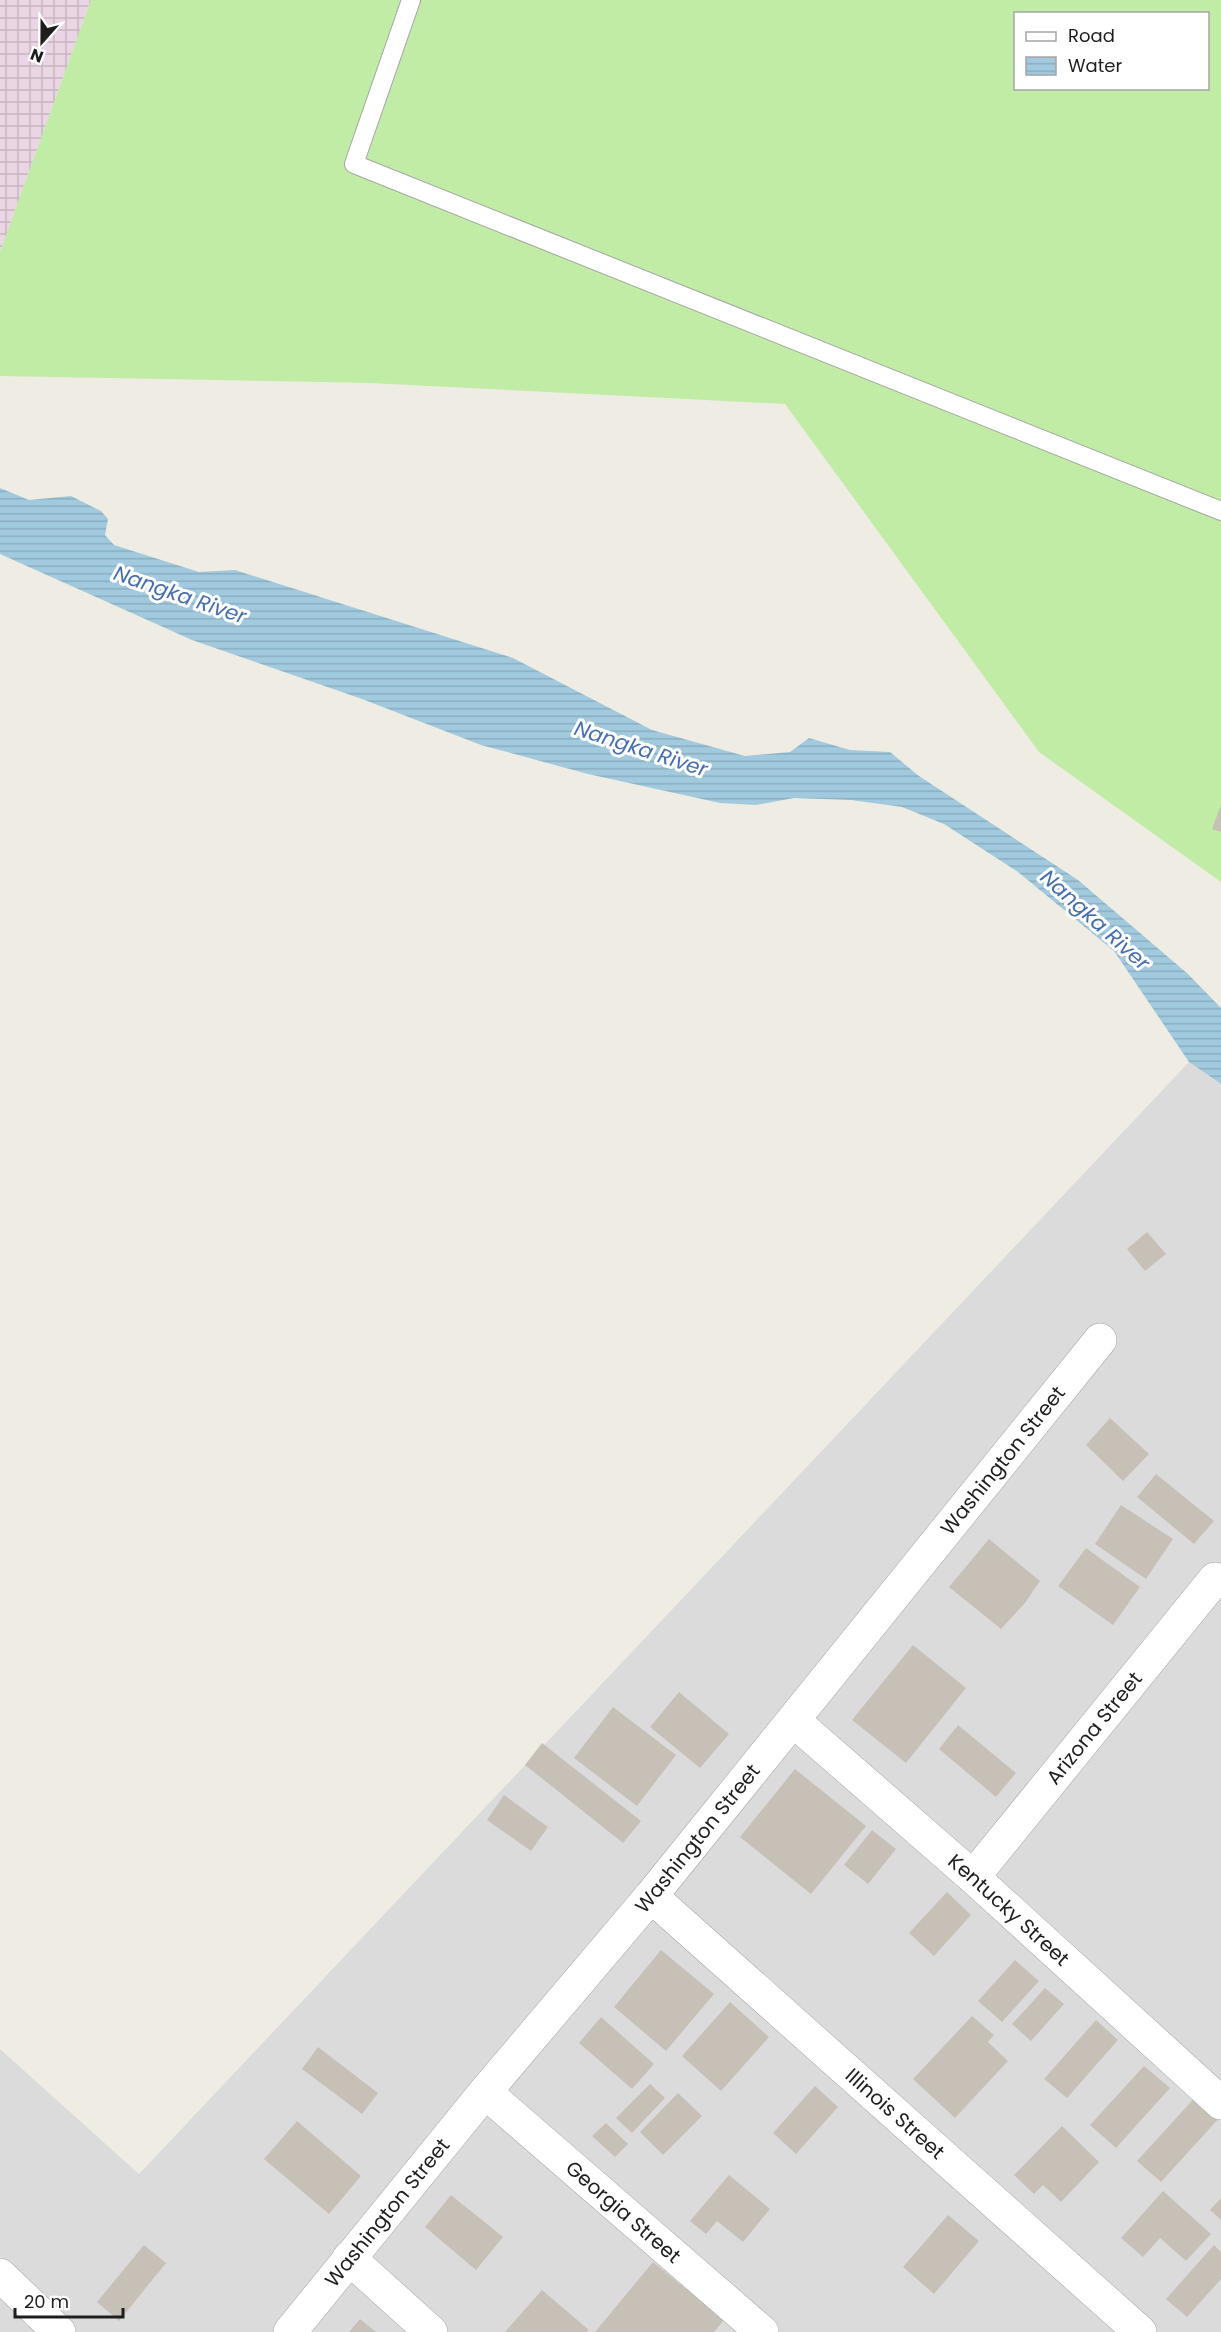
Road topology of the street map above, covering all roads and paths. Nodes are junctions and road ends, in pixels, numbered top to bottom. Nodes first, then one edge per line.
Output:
1 (411, 0) edge
2 (1221, 511) edge
3 (1100, 1340) dead end
4 (1215, 1579) dead end
5 (794, 1721) junction
6 (973, 1876) junction
7 (651, 1896) junction
8 (485, 2092) junction
9 (1221, 2103) edge
10 (349, 2258) junction
11 (0, 2275) edge
12 (59, 2332) edge
13 (290, 2332) edge
14 (431, 2332) edge
15 (762, 2332) edge
16 (1140, 2332) edge

1 - 2 lane
3 - 5 street, Washington Street
4 - 6 street, Arizona Street
5 - 6 street, Kentucky Street
5 - 7 street, Washington Street
6 - 9 street, Kentucky Street
7 - 8 street, Washington Street
7 - 16 street, Illinois Street
8 - 10 street, Washington Street
8 - 15 street, Georgia Street
10 - 13 street, Washington Street
10 - 14 street
11 - 12 street

